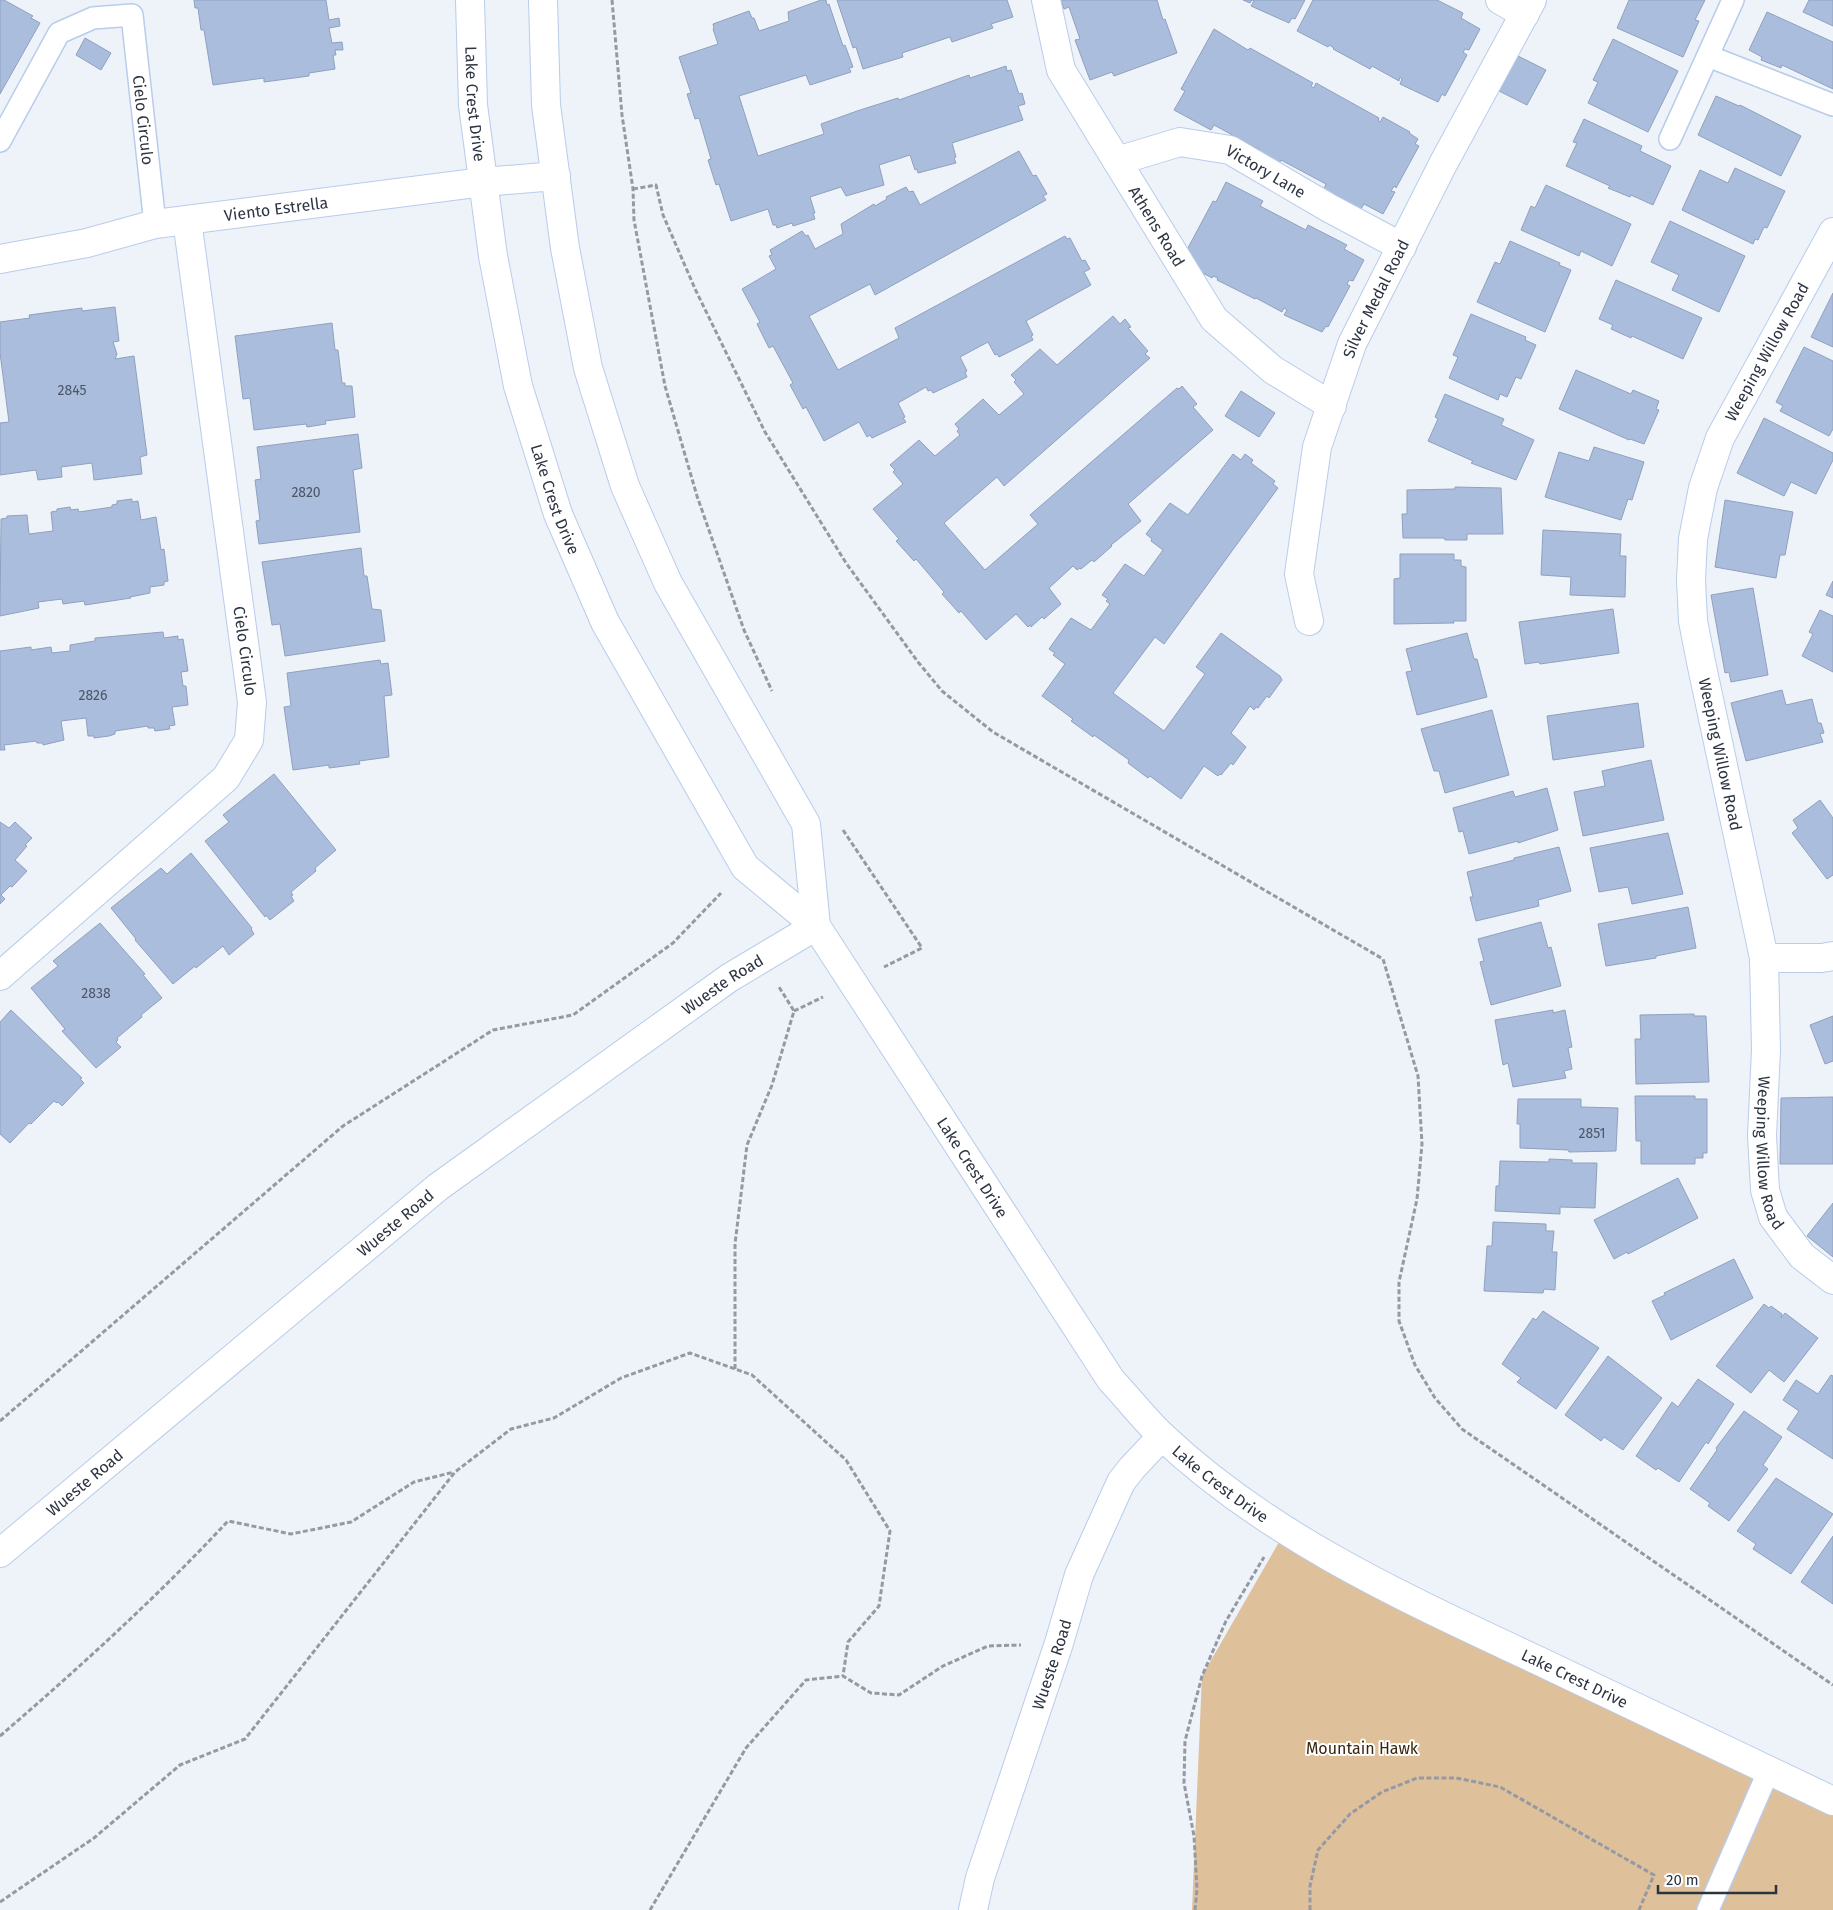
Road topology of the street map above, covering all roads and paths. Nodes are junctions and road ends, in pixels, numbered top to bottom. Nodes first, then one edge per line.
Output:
1 (470, 0) edge
2 (543, 0) edge
3 (612, 0) edge
4 (1046, 0) edge
5 (1500, 0) edge
6 (1733, 0) edge
7 (1529, 7) edge
8 (1708, 56) junction
9 (1833, 105) edge
10 (1670, 140) dead end
11 (0, 141) edge
12 (1117, 161) junction
13 (556, 176) junction
14 (483, 182) junction
15 (632, 190) junction
16 (187, 220) junction
17 (155, 224) junction
18 (1833, 232) edge
19 (1402, 247) junction
20 (0, 259) edge
21 (1332, 406) junction
22 (1309, 621) dead end
23 (776, 698) dead end
24 (840, 823) dead end
25 (745, 867) junction
26 (816, 926) junction
27 (1833, 956) edge
28 (1764, 958) junction
29 (761, 960) junction
30 (0, 976) edge
31 (853, 982) junction
32 (1833, 1280) edge
33 (735, 1368) junction
34 (0, 1420) edge
35 (1162, 1436) junction
36 (456, 1472) junction
37 (1286, 1530) junction
38 (0, 1553) edge
39 (1059, 1643) junction
40 (844, 1676) junction
41 (1833, 1685) edge
42 (0, 1736) edge
43 (1769, 1770) junction
44 (1833, 1801) edge
45 (0, 1902) edge
46 (650, 1910) edge
47 (973, 1910) edge
48 (1195, 1910) edge
49 (1310, 1910) edge
50 (1639, 1910) edge
51 (1708, 1910) edge

1 - 14 street, Lake Crest Drive
2 - 13 street, Lake Crest Drive
3 - 15 path
4 - 12 street, Athens Road
5 - 7 street
6 - 8 lane
7 - 19 street, Silver Medal Road
8 - 9 lane
8 - 10 lane
11 - 17 lane, Cielo Circulo
12 - 19 street, Victory Lane
12 - 21 street, Athens Road
13 - 14 street, Viento Estrella
13 - 26 street, Lake Crest Drive
14 - 16 street, Viento Estrella
14 - 25 street, Lake Crest Drive
15 - 23 path
15 - 41 path
16 - 17 street, Viento Estrella
16 - 30 street, Cielo Circulo
17 - 20 street, Viento Estrella
18 - 28 street, Weeping Willow Road
19 - 21 street, Silver Medal Road
21 - 22 street, Silver Medal Road
24 - 31 path
25 - 26 street, Lake Crest Drive
25 - 34 path
26 - 29 street, Wueste Road
26 - 31 street, Lake Crest Drive
27 - 28 street
28 - 32 street, Weeping Willow Road
29 - 33 path
29 - 38 street, Wueste Road
31 - 35 street, Lake Crest Drive
33 - 36 path
33 - 40 path
35 - 37 street, Lake Crest Drive
35 - 39 street, Wueste Road
36 - 42 path
36 - 45 path
37 - 43 street, Lake Crest Drive
37 - 48 path
39 - 40 path
39 - 47 street, Wueste Road
40 - 46 path
43 - 44 street, Lake Crest Drive
43 - 51 lane
49 - 50 path

